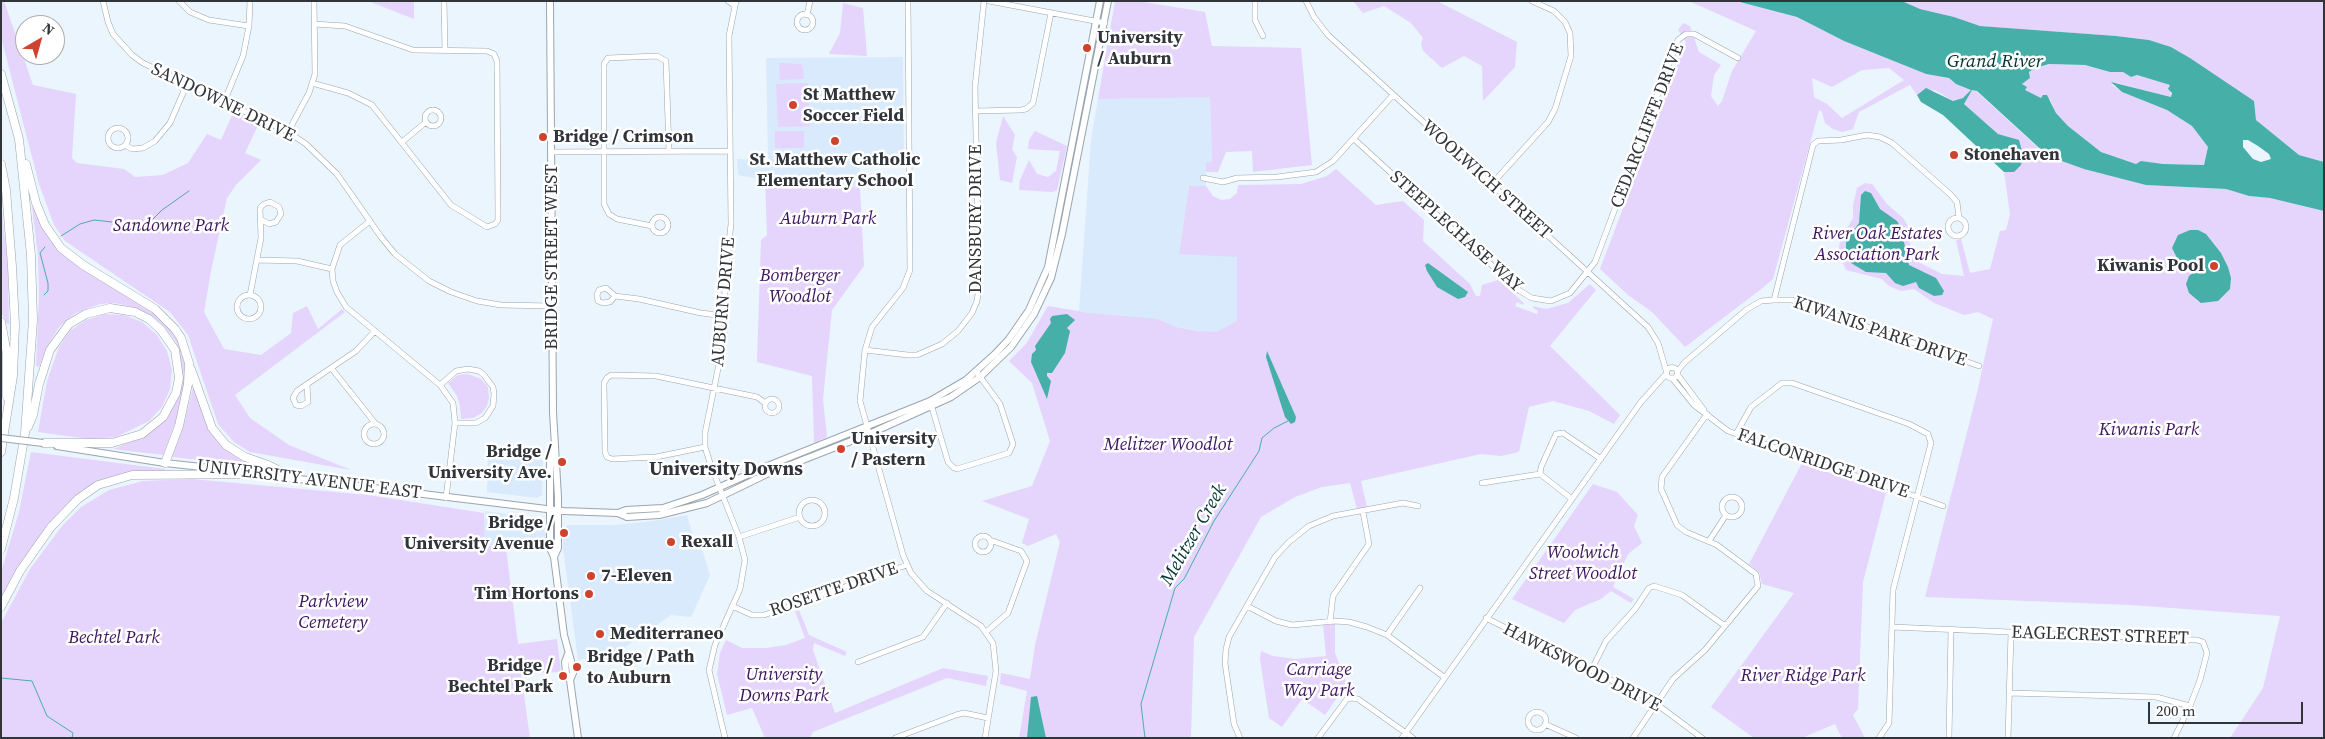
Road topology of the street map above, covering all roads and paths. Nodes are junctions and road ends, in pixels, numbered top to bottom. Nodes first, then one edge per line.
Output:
1 (104, 1) edge
2 (179, 1) edge
3 (250, 1) edge
4 (314, 1) edge
5 (444, 1) edge
6 (550, 1) edge
7 (728, 1) edge
8 (810, 1) edge
9 (908, 1) edge
10 (984, 1) edge
11 (989, 1) edge
12 (1100, 1) edge
13 (1108, 1) edge
14 (1255, 1) edge
15 (1306, 1) edge
16 (1532, 1) edge
17 (735, 3) edge
18 (1051, 13) junction
19 (807, 15) dead end
20 (1096, 22) junction
21 (1105, 23) junction
22 (314, 24) junction
23 (249, 26) junction
24 (1263, 36) dead end
25 (445, 50) junction
26 (1738, 58) dead end
27 (1, 74) edge
28 (312, 83) junction
29 (187, 84) junction
30 (1393, 95) junction
31 (224, 102) junction
32 (975, 111) junction
33 (426, 122) dead end
34 (288, 132) junction
35 (19, 139) junction
36 (1354, 139) junction
37 (402, 142) junction
38 (1072, 143) junction
39 (125, 145) junction
40 (1079, 148) junction
41 (729, 151) junction
42 (551, 152) junction
43 (604, 152) junction
44 (668, 152) junction
45 (1, 164) edge
46 (1203, 178) dead end
47 (1491, 185) junction
48 (1959, 218) dead end
49 (262, 220) junction
50 (370, 222) junction
51 (652, 226) dead end
52 (258, 260) junction
53 (332, 269) junction
54 (1588, 272) junction
55 (250, 295) junction
56 (615, 296) dead end
57 (1774, 300) junction
58 (552, 306) junction
59 (724, 316) junction
60 (1, 322) edge
61 (375, 331) junction
62 (865, 350) junction
63 (190, 363) junction
64 (1979, 366) dead end
65 (332, 369) junction
66 (1672, 373) junction
67 (978, 374) junction
68 (307, 385) dead end
69 (440, 385) junction
70 (715, 388) junction
71 (765, 403) dead end
72 (931, 404) junction
73 (8, 411) junction
74 (1707, 414) junction
75 (375, 423) junction
76 (456, 423) junction
77 (868, 430) junction
78 (26, 433) junction
79 (1736, 434) junction
80 (1, 438) edge
81 (44, 443) junction
82 (705, 447) junction
83 (1, 452) edge
84 (554, 452) junction
85 (1601, 459) junction
86 (165, 463) junction
87 (262, 474) junction
88 (1540, 474) junction
89 (292, 477) junction
90 (1482, 483) dead end
91 (720, 487) junction
92 (723, 496) junction
93 (1916, 497) junction
94 (446, 498) junction
95 (1572, 499) junction
96 (1418, 506) dead end
97 (1943, 506) dead end
98 (550, 510) junction
99 (558, 511) junction
100 (1363, 512) junction
101 (618, 513) junction
102 (1726, 514) junction
103 (800, 517) junction
104 (739, 537) junction
105 (990, 540) dead end
106 (1709, 541) junction
107 (1, 549) edge
108 (554, 557) junction
109 (907, 565) junction
110 (1420, 588) dead end
111 (947, 604) junction
112 (732, 606) junction
113 (1247, 606) junction
114 (1, 607) edge
115 (1486, 618) junction
116 (1330, 622) junction
117 (1725, 626) junction
118 (1892, 627) junction
119 (1951, 630) junction
120 (986, 632) junction
121 (2011, 633) junction
122 (1387, 636) junction
123 (858, 662) dead end
124 (1592, 671) junction
125 (1444, 677) junction
126 (2009, 693) junction
127 (1656, 704) junction
128 (2190, 706) junction
129 (988, 718) junction
130 (1545, 724) dead end
131 (1404, 735) edge
132 (724, 737) edge
133 (578, 738) edge
134 (718, 738) edge
135 (895, 738) edge
136 (985, 738) edge
137 (1240, 738) edge
138 (1318, 738) edge
139 (1413, 738) edge
140 (1576, 738) edge
141 (1633, 738) edge
142 (1702, 738) edge
143 (1879, 738) edge
144 (1949, 738) edge
145 (2008, 738) edge
146 (2174, 738) edge

1 - 29 street, SANDOWNE DRIVE
2 - 23 street
3 - 23 street
4 - 22 street
5 - 25 street
6 - 42 main road, BRIDGE STREET WEST
7 - 17 street
8 - 19 street
9 - 62 street
10 - 32 street, DANSBURY DRIVE
11 - 18 street
12 - 20 main road, UNIVERSITY AVENUE EAST
13 - 21 main road, UNIVERSITY AVENUE EAST
14 - 24 street
15 - 30 street, WOOLWICH STREET
16 - 47 street
17 - 41 street, AUBURN DRIVE
18 - 20 street
18 - 32 street
20 - 21 street
20 - 38 main road, UNIVERSITY AVENUE EAST
21 - 40 main road, UNIVERSITY AVENUE EAST
22 - 25 street
22 - 28 street
23 - 31 street
25 - 37 street
26 - 54 street, CEDARCLIFFE DRIVE
27 - 35 highway
28 - 34 street
28 - 37 street
29 - 31 street, SANDOWNE DRIVE
29 - 39 street
30 - 36 street
30 - 47 street, WOOLWICH STREET
31 - 34 street, SANDOWNE DRIVE
32 - 62 street, DANSBURY DRIVE
33 - 37 street
34 - 50 street, SANDOWNE DRIVE
35 - 63 highway
35 - 78 highway
36 - 46 street
36 - 54 street, STEEPLECHASE WAY
38 - 40 street
38 - 67 main road, UNIVERSITY AVENUE EAST
39 - 39 street
40 - 67 main road, UNIVERSITY AVENUE EAST
41 - 44 street
41 - 59 street, AUBURN DRIVE
42 - 43 street
42 - 58 main road, BRIDGE STREET WEST
43 - 44 street
43 - 44 street
43 - 51 street
45 - 73 highway
47 - 54 street, WOOLWICH STREET
48 - 57 street
49 - 49 street
49 - 52 street
50 - 53 street
50 - 58 street, SANDOWNE DRIVE
52 - 53 street
52 - 55 street
53 - 61 street
54 - 66 street, WOOLWICH STREET
55 - 55 street
56 - 59 street
57 - 64 street, KIWANIS PARK DRIVE
57 - 66 street, KIWANIS PARK DRIVE
58 - 84 main road, BRIDGE STREET WEST
59 - 70 street, AUBURN DRIVE
60 - 73 highway
61 - 65 street
61 - 69 street
62 - 77 street
63 - 86 highway
63 - 89 highway
65 - 68 street
65 - 75 street
66 - 74 street, FALCONRIDGE DRIVE
66 - 85 street
67 - 72 main road, UNIVERSITY AVENUE EAST
67 - 72 street
69 - 76 street
69 - 76 street
70 - 71 street
70 - 82 street, AUBURN DRIVE
70 - 82 street
72 - 77 main road, UNIVERSITY AVENUE EAST
73 - 83 highway
74 - 79 street, FALCONRIDGE DRIVE
74 - 106 street
75 - 75 street
76 - 94 street
77 - 91 main road, UNIVERSITY AVENUE EAST
77 - 92 main road, UNIVERSITY AVENUE EAST
77 - 109 street
78 - 81 highway
78 - 107 highway
79 - 93 street, FALCONRIDGE DRIVE
79 - 93 street
80 - 81 main road, UNIVERSITY AVENUE EAST, bridge
81 - 86 main road, UNIVERSITY AVENUE EAST
82 - 91 street, AUBURN DRIVE
84 - 98 main road, BRIDGE STREET WEST
84 - 99 main road, BRIDGE STREET WEST
85 - 88 street
85 - 95 street
86 - 87 main road, UNIVERSITY AVENUE EAST
87 - 89 main road, UNIVERSITY AVENUE EAST
87 - 114 highway
88 - 90 street
88 - 95 street
89 - 94 main road, UNIVERSITY AVENUE EAST
91 - 92 street, AUBURN DRIVE
91 - 101 main road, UNIVERSITY AVENUE EAST
92 - 101 main road, UNIVERSITY AVENUE EAST
92 - 104 street, AUBURN DRIVE
93 - 97 street, FALCONRIDGE DRIVE
93 - 118 street
94 - 98 main road, UNIVERSITY AVENUE EAST
95 - 115 street
96 - 100 street
98 - 99 main road, UNIVERSITY AVENUE EAST
98 - 108 main road, BRIDGE STREET WEST
99 - 101 main road, UNIVERSITY AVENUE EAST
99 - 108 main road, BRIDGE STREET WEST
100 - 113 street
100 - 116 street
102 - 102 street
102 - 106 street
103 - 103 street
103 - 104 street
104 - 112 street, AUBURN DRIVE
105 - 120 street
106 - 117 street
108 - 133 main road, BRIDGE STREET WEST
109 - 111 street
109 - 112 street, ROSETTE DRIVE
110 - 122 street
111 - 120 street
111 - 123 street
112 - 132 street, AUBURN DRIVE
113 - 116 street
113 - 137 street
115 - 124 street, HAWKSWOOD DRIVE
115 - 125 street
116 - 122 street
117 - 124 street
117 - 127 street
118 - 119 street, EAGLECREST STREET
118 - 143 street
119 - 121 street, EAGLECREST STREET
119 - 144 street
120 - 129 street
121 - 126 street
121 - 128 street, EAGLECREST STREET
122 - 125 street
124 - 127 street, HAWKSWOOD DRIVE
125 - 131 street
126 - 128 street
126 - 145 street
127 - 141 street
127 - 142 street, HAWKSWOOD DRIVE
128 - 146 street, EAGLECREST STREET
129 - 135 street
129 - 136 street
130 - 140 street
131 - 138 street
131 - 139 street
132 - 134 street

